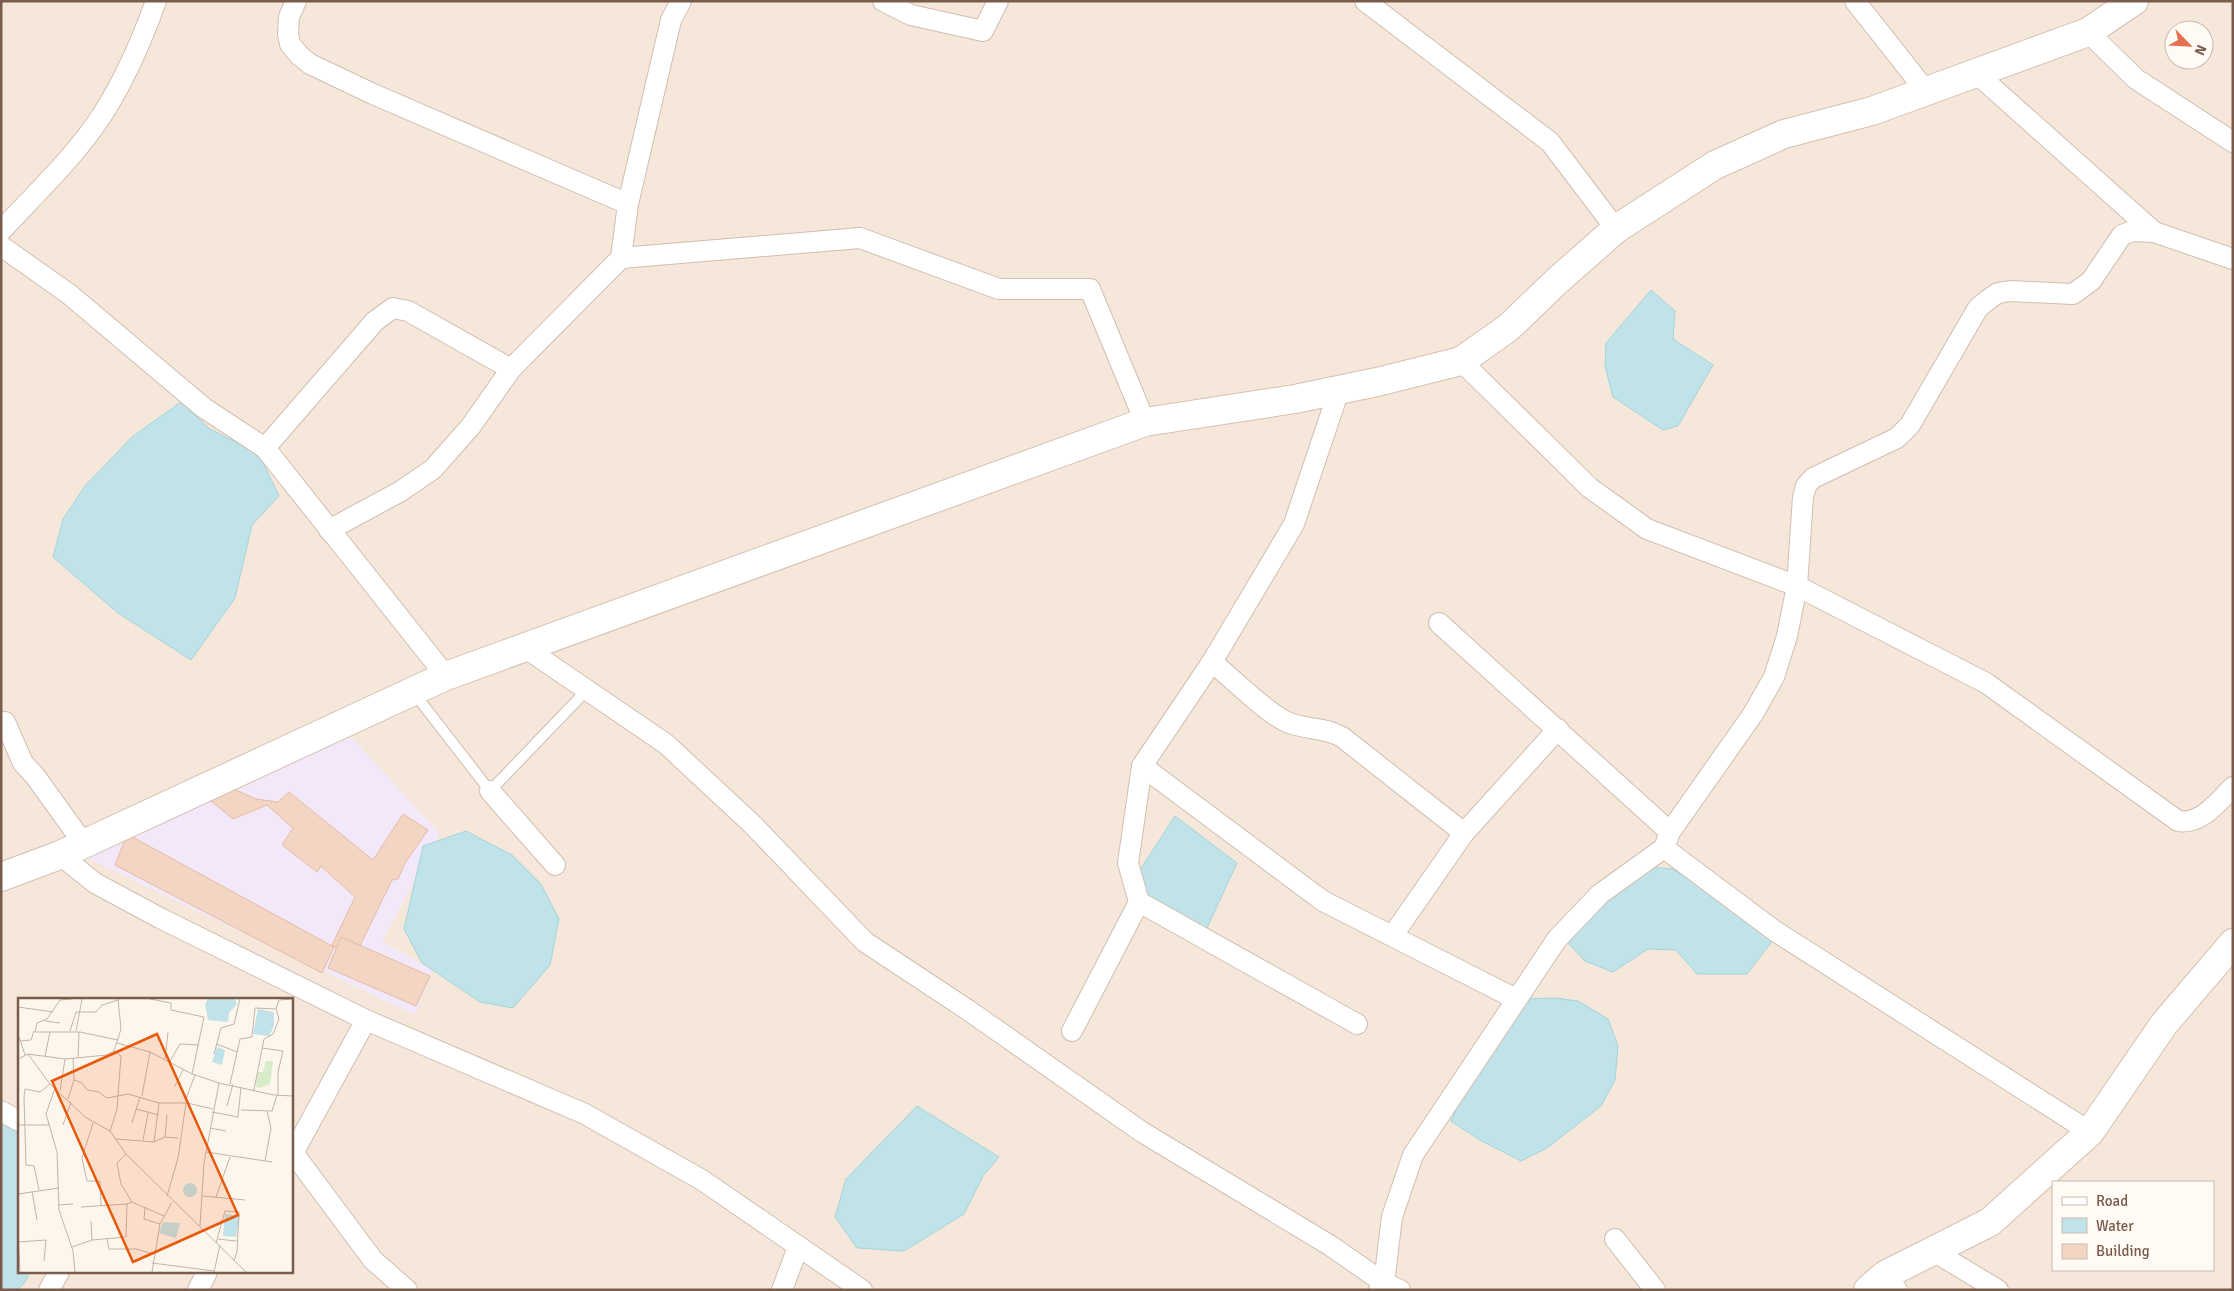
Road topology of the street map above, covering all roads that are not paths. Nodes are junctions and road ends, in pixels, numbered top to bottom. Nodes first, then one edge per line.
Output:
1 (156, 1) edge
2 (296, 1) edge
3 (681, 1) edge
4 (883, 1) edge
5 (998, 1) edge
6 (1365, 1) edge
7 (1855, 1) edge
8 (2134, 1) edge
9 (2088, 32) junction
10 (1976, 73) junction
11 (1926, 91) junction
12 (2233, 142) edge
13 (628, 204) junction
14 (1616, 229) junction
15 (1, 231) edge
16 (2154, 232) junction
17 (1, 246) edge
18 (621, 258) junction
19 (2233, 259) edge
20 (1461, 360) junction
21 (511, 369) junction
22 (1339, 390) junction
23 (1144, 422) junction
24 (265, 448) junction
25 (329, 530) junction
26 (1797, 586) junction
27 (1439, 623) dead end
28 (524, 647) junction
29 (1212, 662) junction
30 (446, 676) junction
31 (412, 690) junction
32 (587, 690) junction
33 (4, 722) dead end
34 (1558, 729) junction
35 (1142, 766) junction
36 (2233, 787) edge
37 (490, 790) junction
38 (1464, 833) junction
39 (1667, 840) junction
40 (84, 844) junction
41 (60, 855) junction
42 (555, 865) dead end
43 (1, 877) edge
44 (1138, 902) junction
45 (1393, 936) junction
46 (2233, 942) edge
47 (1516, 999) junction
48 (366, 1020) junction
49 (1357, 1024) dead end
50 (1072, 1032) dead end
51 (1, 1111) edge
52 (18, 1120) edge
53 (2090, 1132) junction
54 (293, 1156) edge
55 (1615, 1239) dead end
56 (798, 1246) junction
57 (1933, 1251) junction
58 (58, 1274) edge
59 (206, 1274) edge
60 (1883, 1285) edge
61 (1388, 1288) edge
62 (49, 1290) edge
63 (198, 1290) edge
64 (407, 1290) edge
65 (782, 1290) edge
66 (862, 1290) edge
67 (1655, 1290) edge
68 (1998, 1290) edge

1 - 15 street
2 - 13 street
3 - 13 street
4 - 5 street
6 - 14 street
7 - 11 street
8 - 9 street
9 - 10 street
9 - 12 street
10 - 11 street
10 - 16 street
11 - 14 street
13 - 18 street
14 - 20 street
16 - 19 street
16 - 26 street
17 - 24 street
18 - 21 street
18 - 23 street
20 - 22 street
20 - 26 street
21 - 24 street
21 - 25 street
22 - 23 street
22 - 29 street
23 - 28 street
24 - 25 street
25 - 30 street
26 - 36 street
26 - 39 street
27 - 34 street
28 - 30 street
28 - 32 street
29 - 35 street
29 - 38 street
30 - 31 street
31 - 37 lane
31 - 40 street
32 - 37 lane
32 - 61 street
33 - 40 street
34 - 38 street
34 - 39 street
35 - 44 street
35 - 45 street
37 - 42 street
38 - 45 street
39 - 47 street
39 - 53 street
40 - 41 street
41 - 43 street
41 - 48 street
44 - 49 street
44 - 50 street
45 - 47 street
46 - 53 street
47 - 61 street
48 - 54 street
48 - 56 street
51 - 52 street
53 - 57 street
54 - 64 street
55 - 67 street
56 - 65 street
56 - 66 street
57 - 60 street
57 - 68 street
58 - 62 street
59 - 63 street

